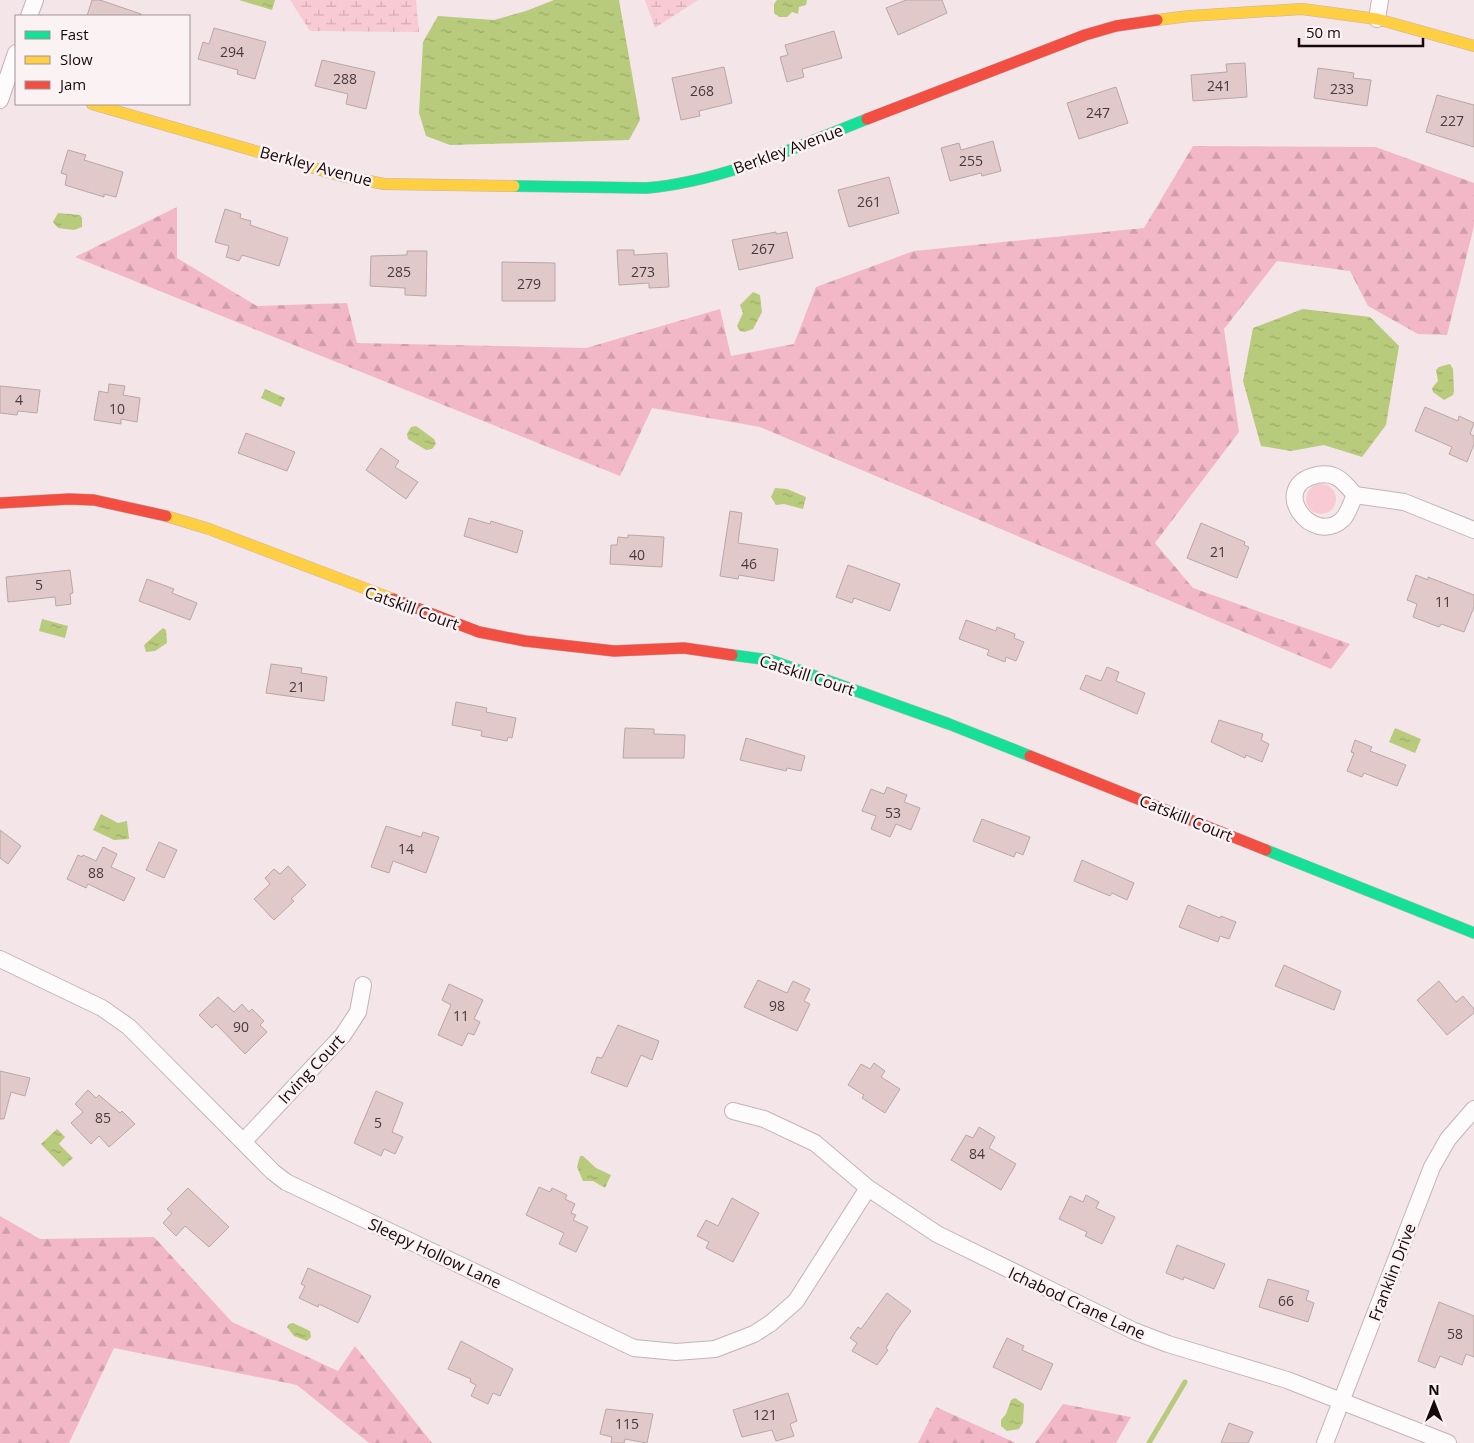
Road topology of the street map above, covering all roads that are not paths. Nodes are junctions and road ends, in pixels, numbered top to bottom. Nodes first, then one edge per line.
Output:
1 (34, 0) edge
2 (1380, 0) edge
3 (29, 15) edge
4 (1377, 19) junction
5 (1474, 46) edge
6 (15, 60) edge
7 (12, 81) edge
8 (0, 100) edge
9 (95, 105) edge
10 (1355, 495) dead end
11 (0, 504) edge
12 (1474, 530) edge
13 (1474, 933) edge
14 (0, 959) edge
15 (363, 985) dead end
16 (1474, 1109) edge
17 (733, 1111) dead end
18 (243, 1142) junction
19 (868, 1188) junction
20 (1342, 1401) junction
21 (1325, 1443) edge
22 (1448, 1443) edge

1 - 3 street
2 - 4 street
4 - 5 street, Berkley Avenue
4 - 9 street, Berkley Avenue
6 - 7 street
7 - 8 street
10 - 12 street
11 - 13 street, Catskill Court
14 - 18 street, Sleepy Hollow Lane
15 - 18 street, Irving Court
16 - 20 street, Franklin Drive
17 - 19 street, Ichabod Crane Lane
18 - 19 street, Sleepy Hollow Lane
19 - 20 street, Ichabod Crane Lane
20 - 21 street, Franklin Drive
20 - 22 street, Ichabod Crane Lane

